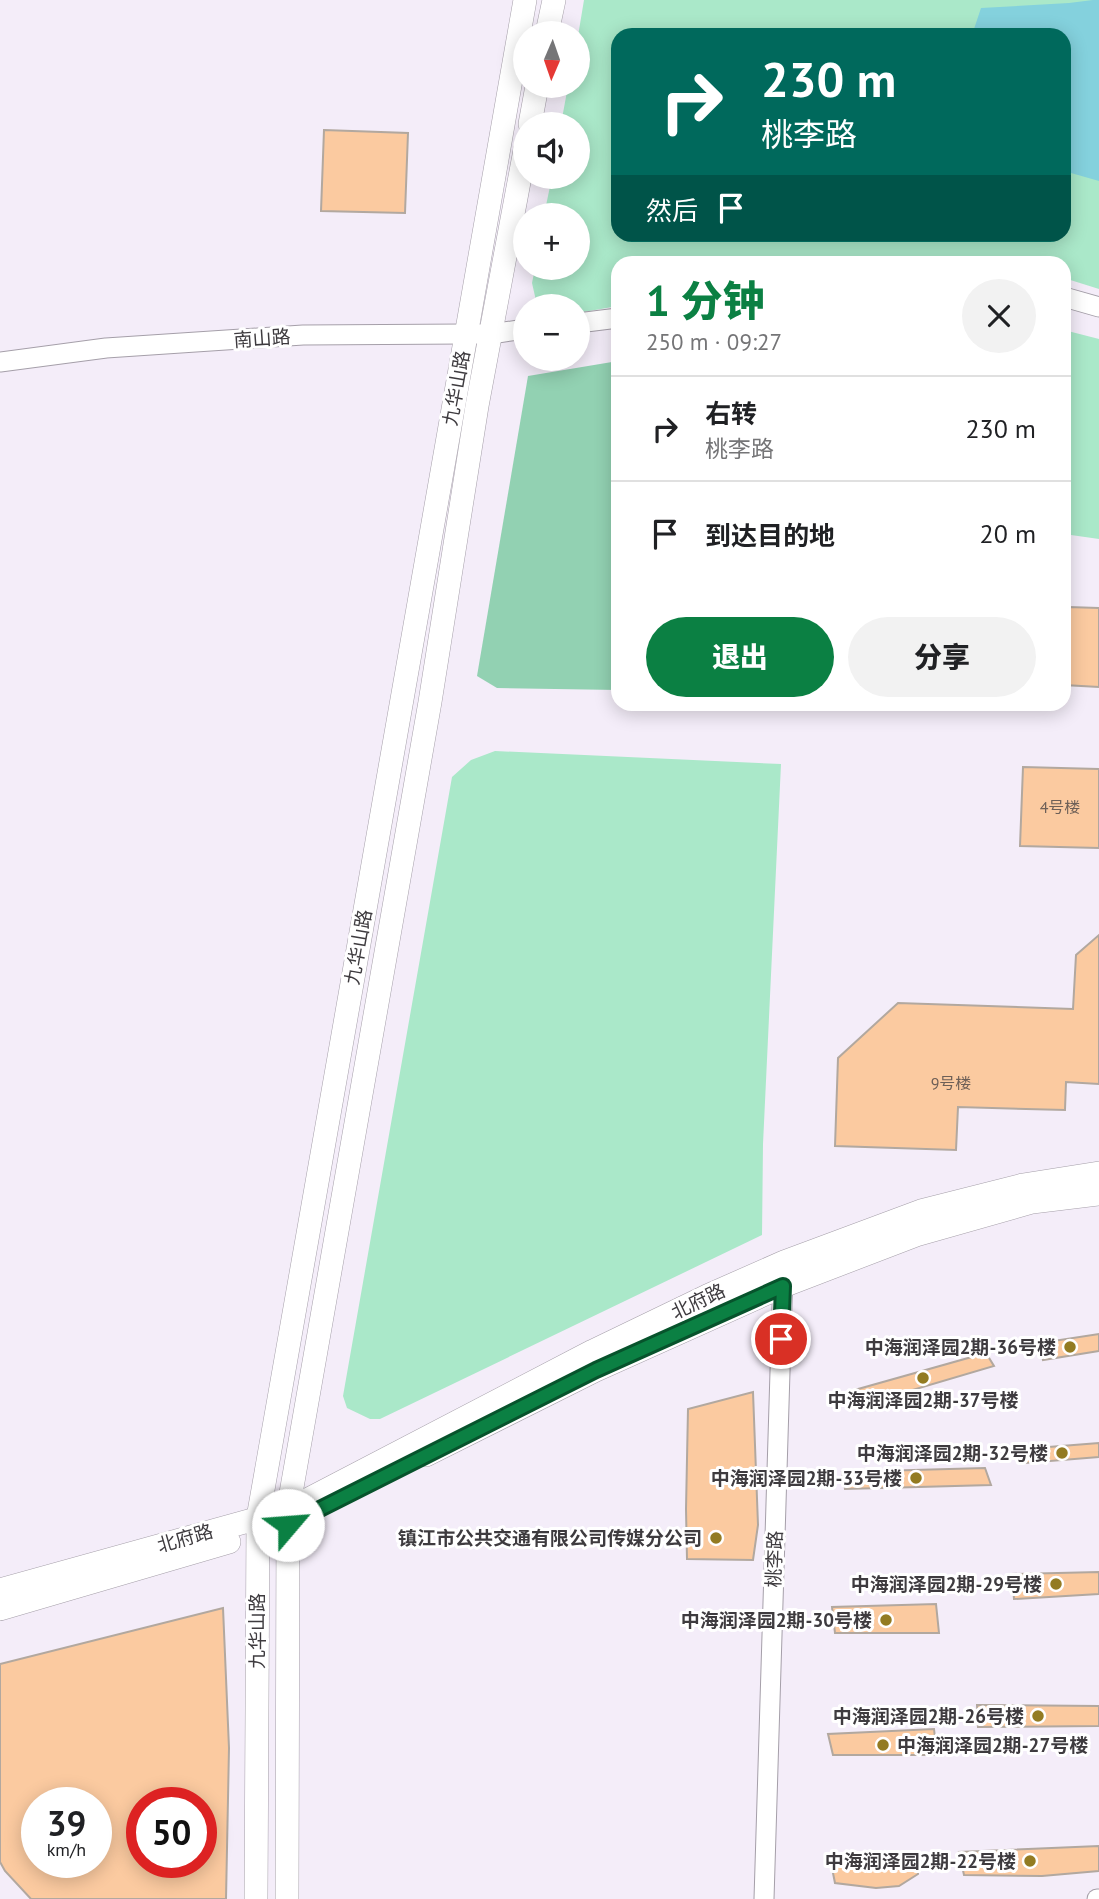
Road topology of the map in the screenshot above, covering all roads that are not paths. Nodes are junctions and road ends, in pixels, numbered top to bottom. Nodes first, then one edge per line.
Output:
1 (525, 0) edge
2 (554, 0) edge
3 (550, 21) edge
4 (518, 189) edge
5 (1071, 299) edge
6 (1099, 307) edge
7 (611, 319) edge
8 (590, 322) edge
9 (513, 331) edge
10 (465, 334) junction
11 (491, 334) junction
12 (0, 362) edge
13 (1099, 1174) edge
14 (1099, 1194) edge
15 (784, 1262) junction
16 (783, 1286) junction
17 (288, 1517) junction
18 (258, 1525) junction
19 (0, 1590) edge
20 (0, 1609) edge
21 (256, 1899) edge
22 (287, 1899) edge
23 (764, 1899) edge

1 - 10 main road, 九华山路
2 - 3 main road
4 - 11 main road, 九华山路
5 - 6 street
7 - 8 street
9 - 11 street, 南山路
10 - 11 street, 南山路
10 - 12 street, 南山路
10 - 18 main road, 九华山路
11 - 17 main road, 九华山路
13 - 15 main road, 北府路
14 - 16 main road, 北府路
15 - 16 street, 桃李路
15 - 17 main road, 北府路
16 - 17 main road, 北府路
16 - 23 street, 桃李路
17 - 18 main road, 北府路
17 - 22 main road, 九华山路
18 - 19 main road, 北府路
18 - 20 main road, 北府路
18 - 21 main road, 九华山路

